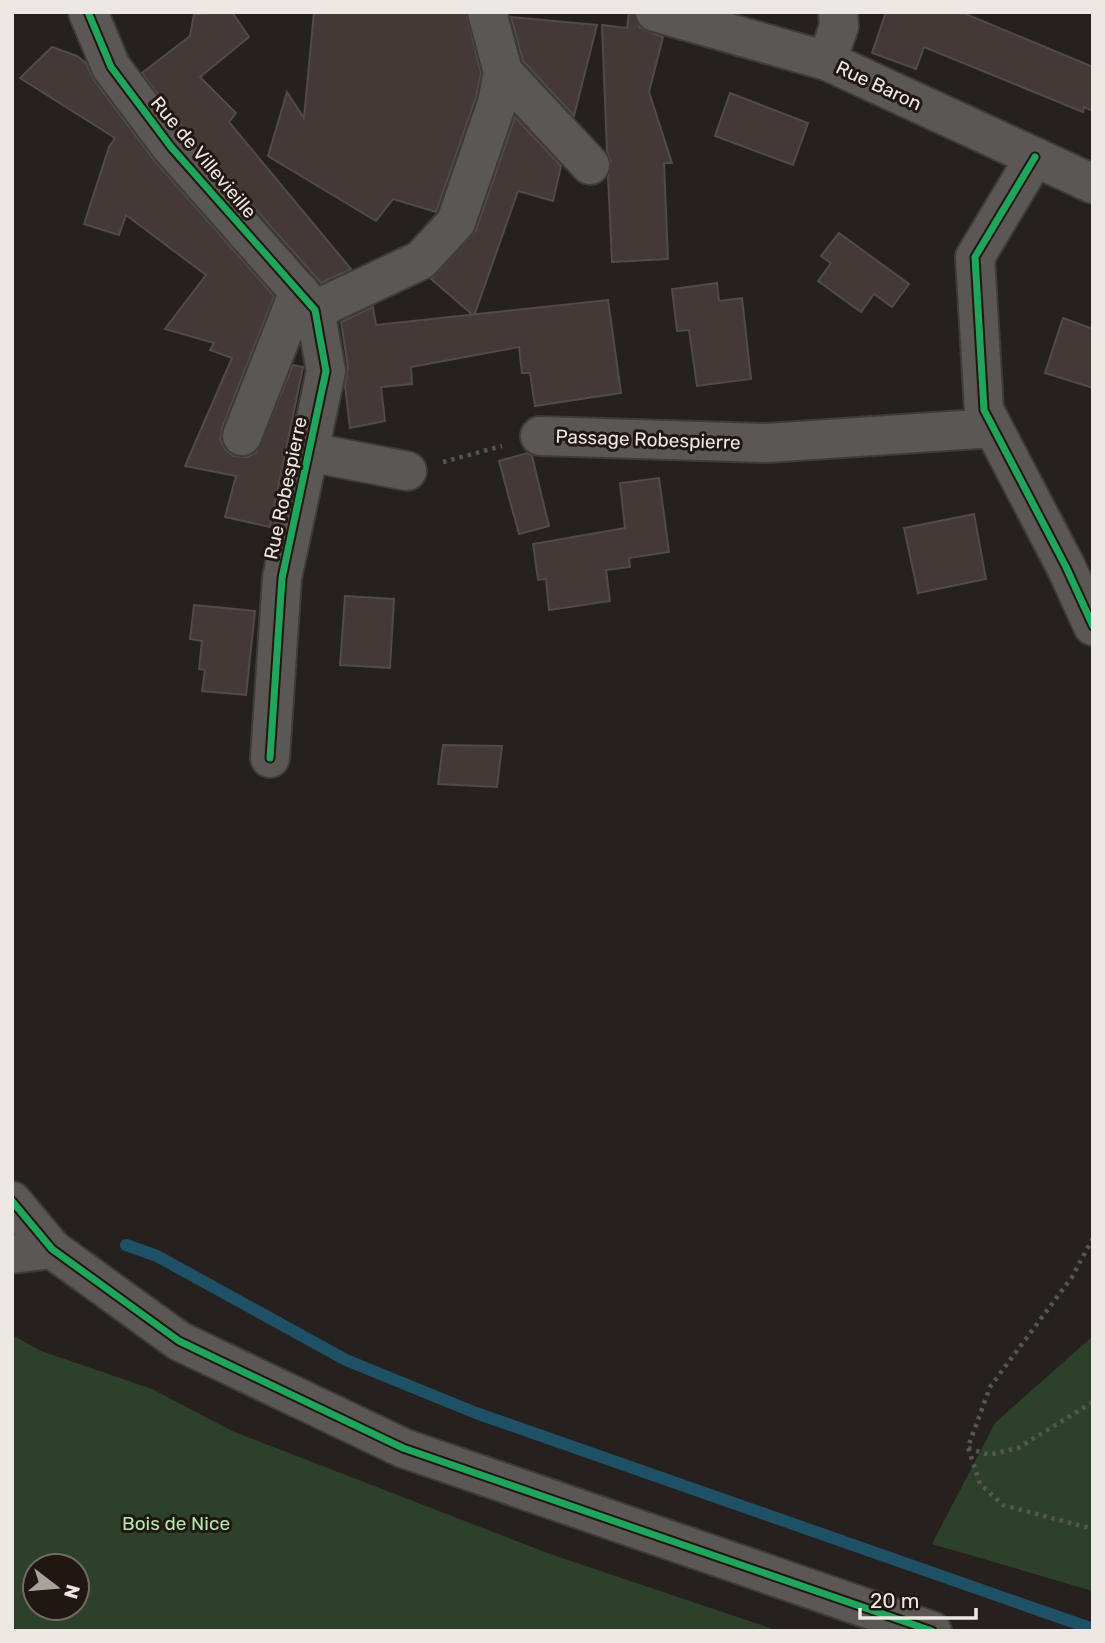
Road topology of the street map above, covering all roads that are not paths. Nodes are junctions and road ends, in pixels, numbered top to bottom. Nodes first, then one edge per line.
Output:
1 (88, 12) edge
2 (487, 12) edge
3 (655, 12) edge
4 (838, 12) edge
5 (827, 61) junction
6 (503, 72) junction
7 (1035, 157) junction
8 (590, 165) dead end
9 (1093, 184) edge
10 (307, 300) junction
11 (993, 428) junction
12 (242, 436) dead end
13 (540, 436) road end
14 (309, 452) junction
15 (407, 471) road end
16 (1093, 626) edge
17 (270, 758) dead end
18 (12, 1201) edge
19 (52, 1249) junction
20 (12, 1254) edge
21 (932, 1631) edge

1 - 10 street, Rue de Villevieille
2 - 6 street
3 - 5 street, Rue Baron
4 - 5 street
5 - 7 street, Rue Baron
6 - 8 street
6 - 10 street
7 - 9 street, Rue Baron
7 - 11 street
10 - 12 street
10 - 14 street, Rue Robespierre
11 - 13 street, Passage Robespierre
11 - 16 street
14 - 15 street
14 - 17 street, Rue Robespierre
18 - 19 street
19 - 20 street
19 - 21 street

